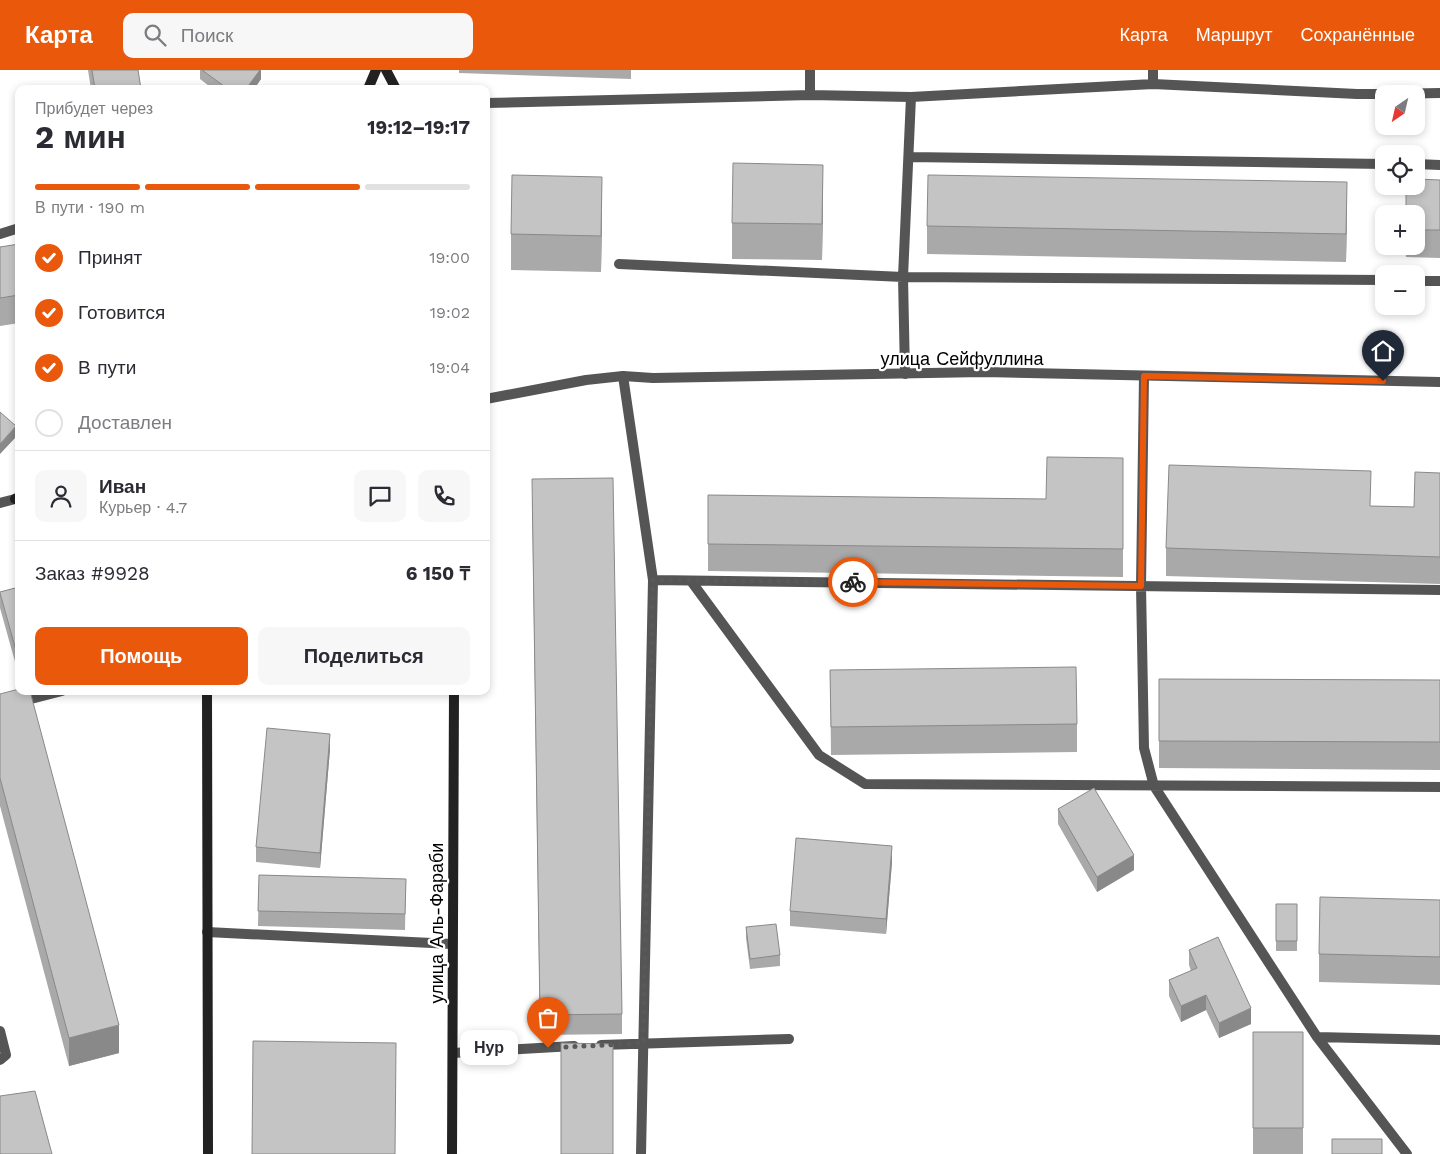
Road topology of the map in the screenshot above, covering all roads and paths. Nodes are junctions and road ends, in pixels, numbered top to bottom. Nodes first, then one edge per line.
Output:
1 (376, 70) edge
2 (386, 70) edge
3 (810, 70) edge
4 (1153, 70) edge
5 (1153, 84) junction
6 (370, 85) edge
7 (394, 85) edge
8 (1440, 92) edge
9 (1425, 93) edge
10 (1375, 94) edge
11 (810, 95) junction
12 (911, 97) junction
13 (490, 103) edge
14 (908, 157) junction
15 (1375, 164) edge
16 (1425, 164) edge
17 (1440, 165) edge
18 (15, 229) edge
19 (0, 234) edge
20 (619, 264) dead end
21 (904, 277) junction
22 (1375, 280) edge
23 (1425, 280) edge
24 (1440, 281) edge
25 (905, 374) junction
26 (623, 376) junction
27 (1144, 376) junction
28 (1440, 382) edge
29 (490, 398) edge
30 (15, 500) edge
31 (0, 503) edge
32 (653, 580) junction
33 (691, 581) junction
34 (1141, 586) junction
35 (1440, 590) edge
36 (46, 695) edge
37 (207, 695) edge
38 (454, 695) edge
39 (0, 707) edge
40 (1154, 786) junction
41 (1440, 787) edge
42 (207, 932) junction
43 (452, 944) junction
44 (0, 1031) edge
45 (1317, 1038) junction
46 (789, 1039) dead end
47 (1440, 1040) edge
48 (643, 1043) junction
49 (452, 1053) junction
50 (0, 1060) edge
51 (208, 1154) edge
52 (452, 1154) edge
53 (641, 1154) edge
54 (1407, 1154) edge

1 - 6 main road
2 - 7 main road
3 - 11 street
4 - 5 street
5 - 10 street
5 - 12 street
8 - 9 street
11 - 12 street
11 - 13 street
12 - 14 street
14 - 15 street
14 - 21 street
16 - 17 street
18 - 19 street
20 - 21 street
21 - 22 street
21 - 25 street
23 - 24 street
25 - 26 street, улица Сейфуллина
25 - 27 street, улица Сейфуллина
26 - 29 street, улица Сейфуллина
26 - 32 street
27 - 28 street, улица Сейфуллина
27 - 34 street
30 - 31 street
32 - 33 street
32 - 48 street
33 - 34 street
33 - 40 street
34 - 35 street
34 - 40 street
36 - 39 street
37 - 42 main road
38 - 43 main road, улица Аль-Фараби
40 - 41 street
40 - 45 street
42 - 43 street
42 - 51 main road
43 - 49 main road, улица Аль-Фараби
44 - 50 street
45 - 47 street
45 - 54 street
46 - 48 street
48 - 49 street
48 - 53 street
49 - 52 main road, улица Аль-Фараби

